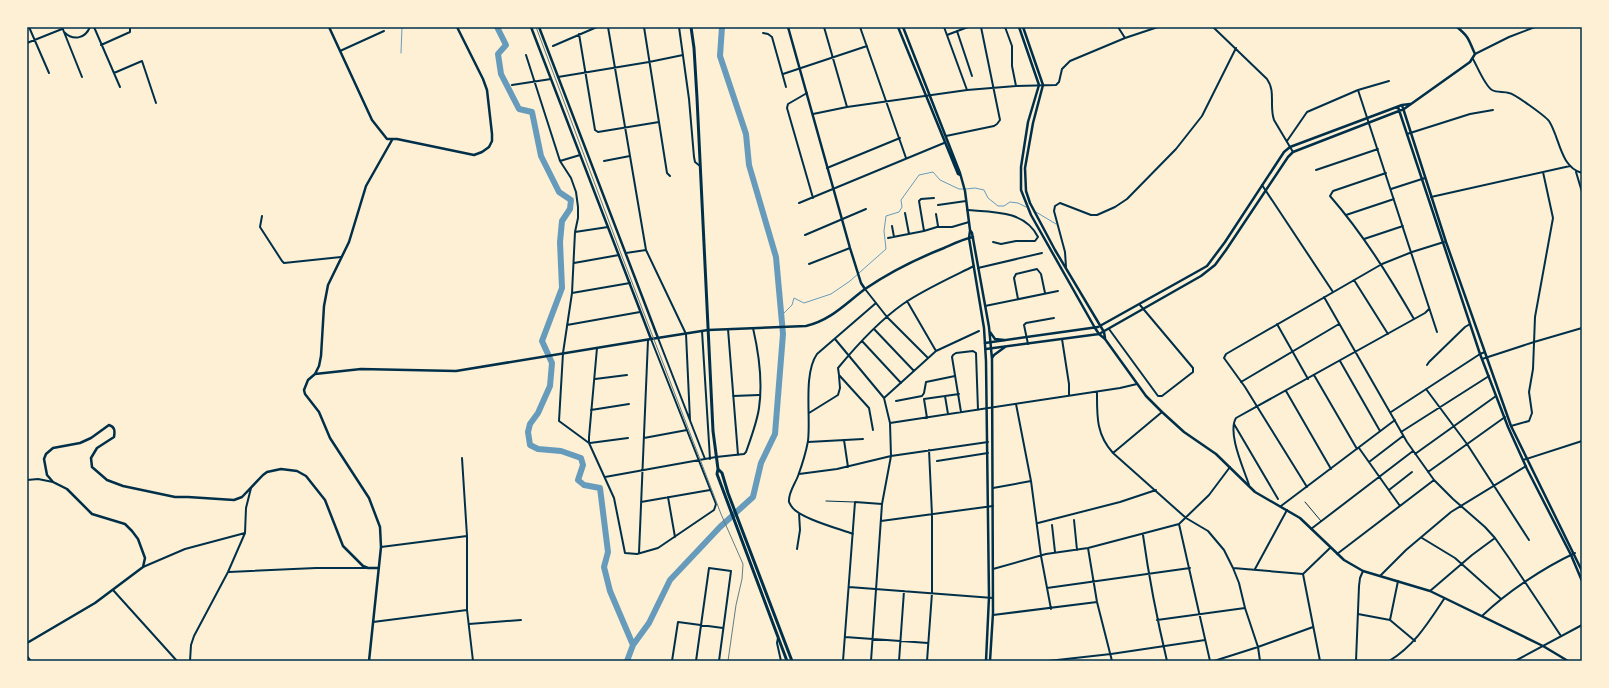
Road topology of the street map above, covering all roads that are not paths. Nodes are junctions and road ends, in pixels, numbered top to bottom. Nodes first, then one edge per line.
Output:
1 (29, 27) edge
2 (90, 27) edge
3 (94, 27) edge
4 (130, 27) edge
5 (329, 27) edge
6 (458, 27) edge
7 (531, 27) edge
8 (540, 27) edge
9 (597, 27) edge
10 (608, 27) edge
11 (644, 27) edge
12 (679, 27) edge
13 (691, 27) edge
14 (788, 27) edge
15 (824, 27) edge
16 (860, 27) edge
17 (898, 27) edge
18 (903, 27) edge
19 (944, 27) edge
20 (968, 27) edge
21 (981, 27) edge
22 (1006, 27) edge
23 (1019, 27) edge
24 (1023, 27) edge
25 (1118, 27) edge
26 (1158, 27) edge
27 (1214, 27) edge
28 (1457, 27) edge
29 (1535, 27) edge
30 (62, 28) edge
31 (384, 31) dead end
32 (958, 31) junction
33 (763, 33) dead end
34 (579, 34) junction
35 (947, 35) junction
36 (1125, 38) junction
37 (35, 40) junction
38 (27, 43) edge
39 (101, 45) junction
40 (554, 46) dead end
41 (867, 46) junction
42 (1236, 48) junction
43 (340, 51) junction
44 (1475, 54) junction
45 (526, 55) dead end
46 (684, 55) junction
47 (834, 56) junction
48 (1473, 59) junction
49 (649, 62) junction
50 (615, 68) junction
51 (800, 69) junction
52 (586, 72) junction
53 (49, 73) dead end
54 (114, 73) junction
55 (783, 74) junction
56 (558, 76) junction
57 (972, 76) dead end
58 (82, 77) dead end
59 (551, 79) junction
60 (534, 81) junction
61 (1389, 81) dead end
62 (512, 85) dead end
63 (1039, 85) junction
64 (1043, 85) junction
65 (1016, 86) junction
66 (786, 87) dead end
67 (120, 88) dead end
68 (994, 88) junction
69 (967, 90) junction
70 (1358, 90) junction
71 (807, 93) junction
72 (930, 95) junction
73 (926, 96) junction
74 (886, 101) junction
75 (156, 102) dead end
76 (1411, 104) junction
77 (1402, 105) junction
78 (847, 107) junction
79 (1398, 107) junction
80 (1404, 109) junction
81 (1493, 110) dead end
82 (1399, 111) junction
83 (813, 114) junction
84 (1368, 117) junction
85 (659, 122) junction
86 (1369, 122) junction
87 (624, 128) junction
88 (1411, 133) junction
89 (1407, 134) junction
90 (946, 136) junction
91 (900, 138) junction
92 (392, 140) junction
93 (1287, 141) junction
94 (944, 143) junction
95 (1290, 147) junction
96 (1378, 149) junction
97 (1293, 152) junction
98 (580, 155) junction
99 (630, 156) junction
100 (906, 158) junction
101 (560, 161) junction
102 (604, 161) dead end
103 (700, 166) junction
104 (1570, 166) junction
105 (827, 168) junction
106 (1316, 170) dead end
107 (1544, 172) junction
108 (1576, 172) junction
109 (1386, 173) junction
110 (1582, 174) edge
111 (960, 175) junction
112 (670, 176) dead end
113 (1425, 178) junction
114 (1421, 179) junction
115 (1262, 185) junction
116 (1391, 189) junction
117 (833, 190) junction
118 (1266, 190) junction
119 (1582, 192) edge
120 (1431, 196) junction
121 (813, 198) junction
122 (934, 198) dead end
123 (1394, 199) junction
124 (966, 201) junction
125 (798, 203) dead end
126 (938, 206) dead end
127 (866, 209) dead end
128 (968, 210) junction
129 (905, 213) dead end
130 (936, 214) dead end
131 (1346, 215) junction
132 (262, 216) dead end
133 (841, 219) junction
134 (969, 222) junction
135 (892, 226) dead end
136 (938, 226) junction
137 (1403, 226) junction
138 (608, 227) junction
139 (970, 230) junction
140 (924, 231) junction
141 (575, 232) junction
142 (909, 234) junction
143 (804, 235) dead end
144 (894, 237) junction
145 (973, 237) junction
146 (888, 238) dead end
147 (969, 238) junction
148 (1364, 238) junction
149 (993, 242) dead end
150 (1446, 242) junction
151 (1442, 243) junction
152 (850, 249) junction
153 (646, 250) junction
154 (1412, 252) junction
155 (1042, 253) dead end
156 (626, 254) junction
157 (619, 255) junction
158 (342, 257) junction
159 (1062, 262) junction
160 (574, 263) junction
161 (809, 264) dead end
162 (1058, 264) junction
163 (1382, 264) junction
164 (974, 266) junction
165 (978, 268) junction
166 (1066, 268) junction
167 (1354, 280) junction
168 (630, 284) junction
169 (865, 289) junction
170 (1058, 291) dead end
171 (1333, 292) junction
172 (572, 293) junction
173 (1045, 293) junction
174 (1324, 297) junction
175 (1018, 299) junction
176 (907, 301) junction
177 (876, 303) junction
178 (1140, 305) junction
179 (984, 306) junction
180 (1143, 309) junction
181 (1429, 309) junction
182 (641, 312) junction
183 (887, 317) junction
184 (1054, 318) dead end
185 (1414, 319) junction
186 (567, 324) junction
187 (1277, 324) junction
188 (1339, 324) junction
189 (1470, 324) junction
190 (1100, 326) junction
191 (753, 328) junction
192 (1095, 328) junction
193 (1582, 328) edge
194 (728, 329) junction
195 (874, 329) junction
196 (989, 329) junction
197 (1109, 329) junction
198 (708, 330) junction
199 (702, 331) junction
200 (979, 331) dead end
201 (1104, 332) junction
202 (1437, 332) dead end
203 (686, 334) junction
204 (1099, 334) junction
205 (1388, 334) junction
206 (1027, 337) junction
207 (658, 338) junction
208 (650, 339) junction
209 (835, 339) junction
210 (1062, 339) junction
211 (1105, 339) junction
212 (1004, 340) junction
213 (862, 341) junction
214 (990, 342) junction
215 (1534, 342) junction
216 (985, 343) junction
217 (1028, 344) junction
218 (597, 348) junction
219 (1005, 348) junction
220 (986, 349) junction
221 (991, 349) junction
222 (936, 351) junction
223 (1292, 351) junction
224 (1356, 352) junction
225 (1485, 352) junction
226 (563, 353) junction
227 (1480, 354) junction
228 (848, 355) junction
229 (1487, 357) junction
230 (928, 358) junction
231 (992, 359) junction
232 (1482, 359) junction
233 (1340, 361) junction
234 (1427, 365) dead end
235 (914, 371) junction
236 (315, 374) junction
237 (627, 375) dead end
238 (838, 375) junction
239 (1314, 375) junction
240 (956, 376) junction
241 (1489, 376) junction
242 (595, 379) junction
243 (1308, 379) junction
244 (1241, 382) junction
245 (901, 383) junction
246 (1137, 384) junction
247 (1426, 389) junction
248 (1286, 390) junction
249 (1096, 392) junction
250 (958, 394) junction
251 (923, 395) junction
252 (733, 396) junction
253 (760, 396) junction
254 (945, 396) junction
255 (1069, 396) junction
256 (1496, 396) junction
257 (884, 398) junction
258 (924, 399) junction
259 (896, 401) dead end
260 (629, 404) dead end
261 (1016, 404) junction
262 (1258, 406) junction
263 (1440, 407) junction
264 (987, 408) junction
265 (992, 408) junction
266 (591, 410) junction
267 (978, 410) junction
268 (961, 412) junction
269 (1162, 412) junction
270 (1391, 412) junction
271 (809, 413) junction
272 (948, 414) junction
273 (1508, 416) junction
274 (927, 418) junction
275 (1504, 418) junction
276 (690, 420) junction
277 (1395, 420) junction
278 (890, 423) junction
279 (1233, 423) junction
280 (1454, 426) junction
281 (1511, 426) junction
282 (687, 430) junction
283 (873, 430) dead end
284 (1380, 431) junction
285 (1401, 432) junction
286 (1403, 436) junction
287 (628, 438) dead end
288 (644, 438) junction
289 (863, 439) dead end
290 (844, 440) junction
291 (1582, 441) edge
292 (808, 442) junction
293 (988, 442) junction
294 (589, 443) junction
295 (1467, 444) junction
296 (1358, 449) junction
297 (929, 450) junction
298 (1414, 452) junction
299 (988, 453) junction
300 (1113, 453) junction
301 (738, 455) junction
302 (891, 456) junction
303 (716, 457) junction
304 (462, 458) dead end
305 (710, 458) junction
306 (1526, 458) junction
307 (705, 460) junction
308 (1523, 460) junction
309 (698, 461) junction
310 (937, 461) dead end
311 (1369, 462) junction
312 (1230, 466) junction
313 (1526, 466) junction
314 (848, 467) junction
315 (1331, 469) junction
316 (642, 471) junction
317 (1412, 472) dead end
318 (1428, 472) junction
319 (799, 474) junction
320 (605, 477) junction
321 (1380, 477) junction
322 (27, 480) edge
323 (1434, 480) junction
324 (1031, 481) junction
325 (53, 482) junction
326 (1494, 486) junction
327 (1250, 487) junction
328 (1307, 487) junction
329 (251, 488) junction
330 (993, 488) junction
331 (710, 490) junction
332 (1156, 490) junction
333 (1389, 490) junction
334 (668, 497) junction
335 (1278, 499) dead end
336 (826, 501) dead end
337 (641, 502) junction
338 (856, 502) junction
339 (1305, 502) dead end
340 (882, 504) junction
341 (1460, 505) junction
342 (988, 506) junction
343 (993, 506) junction
344 (1281, 506) junction
345 (1400, 506) junction
346 (1287, 510) junction
347 (799, 513) junction
348 (932, 515) junction
349 (1186, 518) junction
350 (1074, 520) dead end
351 (882, 521) junction
352 (1322, 522) junction
353 (1038, 523) junction
354 (1179, 524) junction
355 (1052, 525) dead end
356 (1311, 529) junction
357 (245, 533) junction
358 (853, 534) junction
359 (1143, 534) junction
360 (467, 536) junction
361 (675, 537) junction
362 (1421, 537) junction
363 (1495, 538) junction
364 (1529, 540) dead end
365 (381, 547) junction
366 (1088, 548) junction
367 (1330, 548) junction
368 (797, 549) dead end
369 (1077, 550) junction
370 (1055, 552) junction
371 (638, 553) junction
372 (749, 553) junction
373 (1575, 553) junction
374 (1337, 554) junction
375 (1571, 555) junction
376 (1041, 556) junction
377 (1462, 564) junction
378 (143, 567) junction
379 (368, 568) junction
380 (378, 568) junction
381 (1190, 568) junction
382 (1233, 568) junction
383 (1255, 569) junction
384 (993, 570) junction
385 (1582, 570) edge
386 (228, 572) junction
387 (1363, 572) junction
388 (1148, 573) junction
389 (1303, 574) junction
390 (1380, 576) junction
391 (1398, 581) junction
392 (1582, 581) edge
393 (1094, 582) junction
394 (1525, 582) junction
395 (849, 587) junction
396 (1047, 588) junction
397 (876, 589) junction
398 (112, 590) junction
399 (904, 591) junction
400 (1430, 592) junction
401 (932, 593) junction
402 (989, 597) junction
403 (993, 598) junction
404 (1444, 599) junction
405 (1501, 599) junction
406 (1097, 602) junction
407 (1245, 608) junction
408 (1051, 609) junction
409 (467, 610) junction
410 (1199, 614) junction
411 (1358, 614) junction
412 (993, 616) junction
413 (1482, 616) junction
414 (521, 620) dead end
415 (1157, 620) junction
416 (1390, 620) junction
417 (373, 622) junction
418 (469, 624) junction
419 (701, 625) junction
420 (1582, 625) edge
421 (1313, 627) junction
422 (723, 628) junction
423 (1560, 636) junction
424 (845, 637) junction
425 (778, 638) junction
426 (872, 639) junction
427 (1205, 640) junction
428 (900, 641) junction
429 (1415, 641) junction
430 (27, 643) edge
431 (928, 643) junction
432 (1164, 646) junction
433 (1543, 646) junction
434 (1258, 648) junction
435 (1111, 654) junction
436 (27, 656) edge
437 (1059, 660) edge
438 (31, 661) edge
439 (177, 661) edge
440 (190, 661) edge
441 (369, 661) edge
442 (473, 661) edge
443 (672, 661) edge
444 (696, 661) edge
445 (719, 661) edge
446 (781, 661) edge
447 (788, 661) edge
448 (792, 661) edge
449 (843, 661) edge
450 (871, 661) edge
451 (899, 661) edge
452 (926, 661) edge
453 (986, 661) edge
454 (990, 661) edge
455 (1048, 661) edge
456 (1112, 661) edge
457 (1168, 661) edge
458 (1210, 661) edge
459 (1214, 661) edge
460 (1260, 661) edge
461 (1320, 661) edge
462 (1356, 661) edge
463 (1389, 661) edge
464 (1515, 661) edge
465 (1568, 661) edge

1 - 37 street
2 - 30 street
3 - 39 street
4 - 39 street
5 - 43 street
6 - 92 street
7 - 59 street
8 - 56 street
9 - 34 street
10 - 50 street
11 - 49 street
12 - 46 street
13 - 103 main road
14 - 51 street
15 - 47 street
16 - 41 street
17 - 73 street
18 - 72 street
19 - 35 street
20 - 32 street
21 - 68 street
22 - 65 street
23 - 63 street
24 - 64 street
25 - 36 street
26 - 36 street
27 - 42 street
28 - 44 street
29 - 44 street
30 - 37 street
30 - 58 street
31 - 43 street
32 - 35 street
32 - 57 street
33 - 55 street
34 - 40 street
34 - 52 street
35 - 69 street
36 - 64 street
37 - 38 street
37 - 53 street
39 - 54 street
41 - 47 street
41 - 74 street
42 - 93 street
42 - 166 street
43 - 92 street
44 - 48 street
45 - 60 street
46 - 49 street
46 - 103 street
47 - 51 street
47 - 78 street
48 - 76 street
48 - 104 street
49 - 50 street
49 - 85 street
50 - 52 street
50 - 87 street
51 - 55 street
51 - 71 street
52 - 56 street
52 - 87 street
54 - 67 street
54 - 75 street
55 - 66 street
56 - 156 street
59 - 60 street
59 - 98 street
60 - 62 street
60 - 101 street
61 - 70 street
63 - 64 street
63 - 65 street
63 - 162 street
64 - 159 street
65 - 68 street
68 - 69 street
68 - 90 street
69 - 72 street
70 - 84 street
70 - 93 street
71 - 83 street
71 - 121 street
72 - 73 street
72 - 90 street
73 - 74 street
73 - 94 street
74 - 78 street
74 - 91 street
76 - 77 street
76 - 80 street
77 - 79 street
77 - 80 street
78 - 83 street
79 - 82 street
79 - 84 street
80 - 82 street
80 - 88 street
81 - 88 street
82 - 86 street
82 - 89 street
83 - 105 street
84 - 86 street
84 - 95 street
85 - 87 street
85 - 112 street
86 - 96 street
86 - 97 street
87 - 99 street
88 - 89 street
88 - 113 street
89 - 114 street
90 - 111 street
91 - 100 street
91 - 105 street
92 - 158 street
93 - 95 street
94 - 100 street
94 - 111 street
95 - 97 street
95 - 115 street
96 - 106 street
96 - 109 street
97 - 118 street
98 - 101 street
98 - 138 street
99 - 102 street
99 - 153 street
100 - 117 street
101 - 141 street
103 - 198 main road
104 - 107 street
104 - 108 street
105 - 117 street
107 - 120 street
107 - 215 street
108 - 110 street
108 - 119 street
109 - 116 street
109 - 131 street
111 - 124 street
113 - 114 street
113 - 120 street
114 - 116 street
114 - 151 street
115 - 118 street
115 - 178 street
116 - 123 street
117 - 121 street
117 - 133 street
118 - 171 street
118 - 180 street
120 - 150 street
121 - 125 street
122 - 140 street
123 - 131 street
123 - 137 street
124 - 126 street
124 - 128 street
127 - 133 street
128 - 134 street
128 - 149 street
129 - 142 street
130 - 136 street
131 - 148 street
132 - 158 street
133 - 143 street
133 - 152 street
134 - 136 street
134 - 139 street
135 - 144 street
136 - 140 street
137 - 148 street
137 - 154 street
138 - 141 street
138 - 157 street
139 - 145 street
139 - 147 street
140 - 142 street
141 - 160 street
142 - 144 street
144 - 146 street
145 - 147 street
145 - 165 street
147 - 164 street
147 - 169 street
148 - 163 street
150 - 151 street
150 - 225 street
151 - 154 street
151 - 189 street
152 - 161 street
152 - 169 street
153 - 156 street
153 - 203 street
154 - 163 street
154 - 181 street
155 - 165 street
156 - 207 street
157 - 160 street
157 - 168 street
158 - 236 street
159 - 162 street
159 - 166 street
160 - 172 street
162 - 192 street
163 - 167 street
163 - 185 street
164 - 176 street
164 - 216 street
165 - 179 street
166 - 190 street
167 - 171 street
167 - 205 street
168 - 172 street
168 - 182 street
169 - 177 street
169 - 191 street
170 - 173 street
171 - 174 street
172 - 186 street
173 - 175 street
173 - 175 street
174 - 187 street
174 - 188 street
175 - 179 street
176 - 183 street
176 - 222 street
177 - 183 street
177 - 209 street
178 - 180 street
178 - 190 street
179 - 196 street
180 - 197 street
180 - 197 street
181 - 185 street
181 - 202 street
182 - 186 street
182 - 208 street
183 - 195 street
183 - 230 street
184 - 206 street
185 - 205 street
186 - 226 street
187 - 223 street
187 - 244 street
188 - 223 street
188 - 224 street
189 - 227 street
189 - 234 street
190 - 192 street
190 - 201 street
191 - 194 street
191 - 253 street
192 - 204 street
192 - 206 street
193 - 215 street
194 - 198 street
194 - 252 street
195 - 213 street
195 - 235 street
196 - 212 street
196 - 214 street
197 - 201 street
198 - 199 street
198 - 303 main road
199 - 203 street
199 - 305 street
200 - 222 street
201 - 204 street
201 - 211 street
203 - 207 street
203 - 276 street
204 - 210 street
204 - 211 street
205 - 224 street
206 - 212 street
206 - 217 street
207 - 208 street
207 - 276 street
208 - 218 street
208 - 282 street
208 - 288 street
209 - 228 street
209 - 271 street
210 - 217 street
210 - 255 street
211 - 246 street
212 - 214 street
213 - 228 street
213 - 245 street
214 - 216 street
214 - 221 street
215 - 229 street
215 - 281 street
216 - 220 street
217 - 219 street
218 - 226 street
218 - 242 street
219 - 221 street
219 - 231 street
220 - 221 street
220 - 264 street
221 - 231 street
222 - 230 street
223 - 243 street
223 - 244 street
224 - 233 street
224 - 270 street
225 - 227 street
225 - 229 street
226 - 236 street
226 - 294 street
227 - 232 street
227 - 247 street
228 - 238 street
228 - 257 street
229 - 232 street
229 - 273 street
230 - 235 street
231 - 265 street
232 - 241 street
233 - 239 street
233 - 284 street
235 - 245 street
236 - 365 street
237 - 242 street
238 - 271 street
238 - 283 street
239 - 243 street
239 - 296 street
240 - 250 street
240 - 251 street
240 - 267 street
241 - 256 street
241 - 263 street
242 - 266 street
243 - 248 street
244 - 262 street
245 - 257 street
246 - 249 street
246 - 269 street
247 - 263 street
247 - 270 street
248 - 262 street
248 - 315 street
249 - 255 street
249 - 300 street
250 - 254 street
250 - 268 street
251 - 258 street
251 - 259 street
252 - 253 street
252 - 301 street
253 - 301 street
254 - 258 street
254 - 272 street
255 - 261 street
256 - 275 street
256 - 280 street
257 - 278 street
258 - 274 street
260 - 266 street
261 - 265 street
261 - 324 street
262 - 279 street
262 - 328 street
263 - 280 street
263 - 285 street
264 - 265 street
264 - 267 street
264 - 293 street
265 - 330 street
266 - 294 street
267 - 268 street
268 - 272 street
269 - 300 street
269 - 312 street
270 - 277 street
271 - 292 street
272 - 274 street
273 - 275 street
273 - 281 street
274 - 278 street
275 - 295 street
275 - 308 street
276 - 307 street
277 - 284 street
277 - 285 street
278 - 302 street
279 - 327 street
279 - 335 street
280 - 295 street
280 - 298 street
281 - 306 street
282 - 288 street
282 - 309 street
284 - 296 street
285 - 286 street
286 - 298 street
286 - 311 street
287 - 294 street
288 - 316 street
289 - 290 street
290 - 292 street
290 - 314 street
291 - 306 street
292 - 319 street
293 - 297 street
293 - 299 street
294 - 320 street
295 - 318 street
295 - 326 street
296 - 311 street
296 - 315 street
297 - 302 street
297 - 348 street
298 - 318 street
298 - 321 street
299 - 310 street
299 - 342 street
300 - 332 street
301 - 303 street
302 - 314 street
302 - 340 street
303 - 305 street
303 - 372 main road
304 - 360 street
305 - 307 street
306 - 308 street
306 - 373 street
307 - 309 street
308 - 313 street
309 - 316 street
309 - 331 street
311 - 321 street
312 - 327 street
312 - 349 street
313 - 326 street
313 - 375 street
314 - 319 street
315 - 328 street
316 - 320 street
316 - 337 street
317 - 333 street
318 - 323 street
319 - 347 street
320 - 371 street
321 - 333 street
321 - 352 street
322 - 325 street
323 - 341 street
323 - 345 street
324 - 330 street
324 - 353 street
325 - 329 street
325 - 378 street
326 - 341 street
326 - 364 street
327 - 344 street
328 - 344 street
329 - 357 street
329 - 379 street
330 - 343 street
331 - 334 street
331 - 361 street
332 - 349 street
332 - 353 street
333 - 345 street
334 - 337 street
334 - 361 street
336 - 338 lane
337 - 371 street
338 - 340 street
338 - 358 street
339 - 352 lane
340 - 351 street
341 - 362 street
341 - 363 street
342 - 343 street
342 - 348 street
342 - 402 street
343 - 384 street
344 - 346 street
345 - 374 street
346 - 356 street
346 - 383 street
347 - 358 street
347 - 368 street
348 - 351 street
348 - 401 street
349 - 354 street
349 - 382 street
350 - 369 street
351 - 397 street
352 - 356 street
353 - 376 street
354 - 359 street
354 - 381 street
355 - 370 street
356 - 367 street
357 - 378 street
357 - 386 street
358 - 395 street
359 - 366 street
359 - 388 street
360 - 365 street
360 - 409 street
361 - 371 street
362 - 377 street
362 - 390 street
363 - 377 street
363 - 394 street
365 - 380 street
366 - 369 street
366 - 393 street
367 - 374 street
367 - 389 street
369 - 370 street
370 - 376 street
372 - 425 main road
372 - 448 main road
373 - 375 street
373 - 385 street
374 - 387 street
375 - 392 street
375 - 394 street
376 - 384 street
376 - 396 street
377 - 400 street
377 - 405 street
378 - 398 street
379 - 380 street
379 - 386 street
380 - 417 street
381 - 388 street
381 - 410 street
382 - 383 street
382 - 407 street
383 - 389 street
384 - 403 street
386 - 440 street
387 - 390 street
387 - 411 street
388 - 393 street
388 - 415 street
389 - 421 street
390 - 391 street
391 - 400 street
391 - 416 street
393 - 396 street
393 - 406 street
394 - 405 street
394 - 423 street
395 - 397 street
395 - 424 street
396 - 408 street
397 - 399 street
397 - 426 street
398 - 430 street
398 - 439 street
399 - 401 street
399 - 428 street
400 - 404 street
401 - 402 street
401 - 431 street
402 - 403 street
402 - 453 street
403 - 412 street
404 - 413 street
404 - 429 street
405 - 413 street
406 - 408 street
406 - 435 street
407 - 410 street
407 - 434 street
408 - 412 street
409 - 417 street
409 - 418 street
410 - 415 street
410 - 427 street
411 - 416 street
411 - 462 street
412 - 454 street
413 - 433 street
414 - 418 street
415 - 432 street
416 - 429 street
417 - 441 street
418 - 442 street
419 - 422 street
419 - 422 street
419 - 443 street
419 - 444 street
420 - 423 street
421 - 434 street
421 - 461 street
422 - 445 street
423 - 433 street
424 - 426 street
424 - 449 street
425 - 446 street
425 - 447 main road
426 - 428 street
426 - 450 street
427 - 432 street
427 - 458 street
428 - 431 street
428 - 451 street
429 - 463 street
431 - 452 street
432 - 435 street
432 - 457 street
433 - 464 street
433 - 465 street
434 - 459 street
434 - 460 street
435 - 437 street
435 - 456 street
436 - 438 street
437 - 455 street

